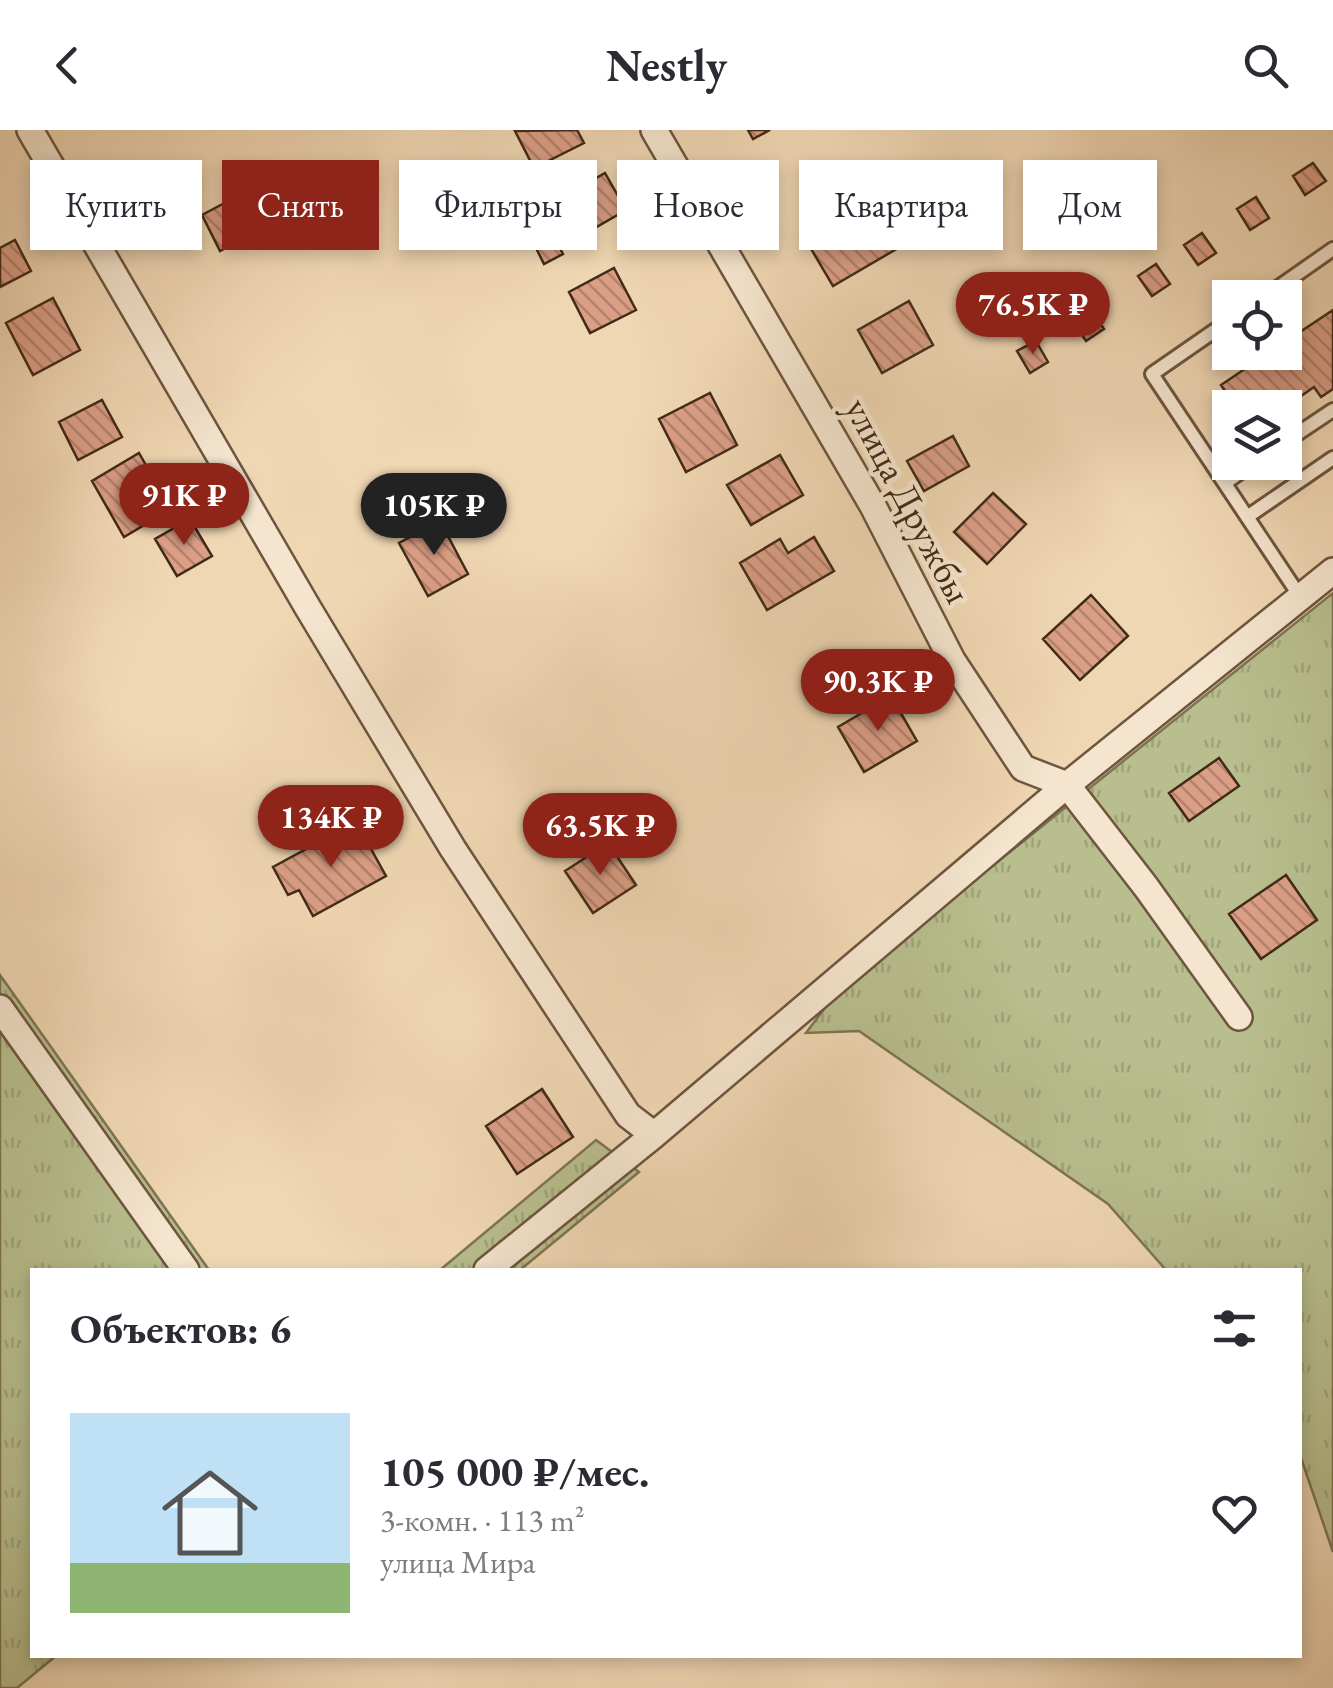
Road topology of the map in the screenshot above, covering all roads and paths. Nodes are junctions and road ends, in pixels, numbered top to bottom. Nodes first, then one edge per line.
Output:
1 (30, 130) edge
2 (654, 130) edge
3 (1333, 249) edge
4 (1289, 280) edge
5 (1212, 332) edge
6 (1333, 410) edge
7 (1302, 431) edge
8 (1333, 458) edge
9 (1229, 480) edge
10 (1225, 483) junction
11 (1248, 517) junction
12 (1333, 571) edge
13 (1301, 598) junction
14 (1067, 785) junction
15 (0, 1008) edge
16 (1240, 1017) dead end
17 (654, 1135) junction
18 (185, 1268) edge
19 (489, 1268) edge

1 - 17 street
2 - 14 street, улица Дружбы
3 - 4 lane
5 - 10 lane
6 - 7 lane
8 - 11 lane
9 - 10 lane
10 - 11 lane
11 - 13 lane
12 - 13 street
13 - 14 street
14 - 16 street, улица Дружбы
14 - 17 street
15 - 18 street
17 - 19 street

